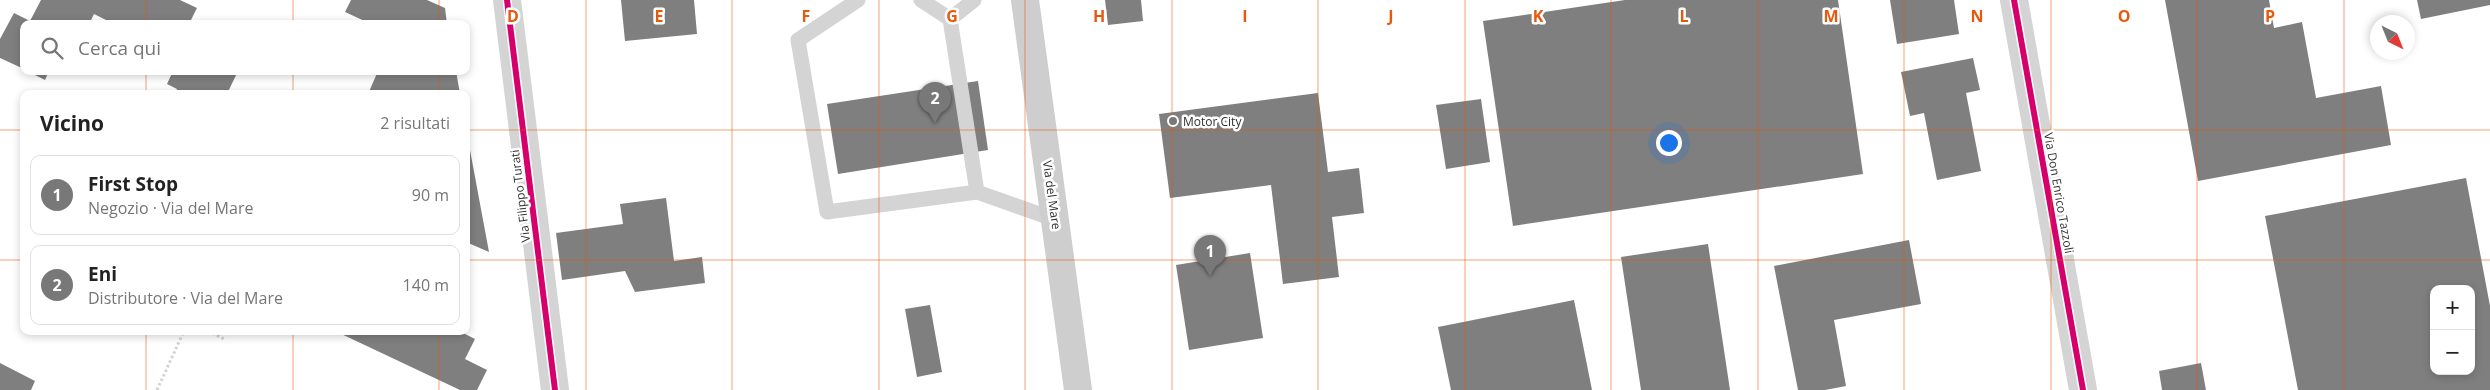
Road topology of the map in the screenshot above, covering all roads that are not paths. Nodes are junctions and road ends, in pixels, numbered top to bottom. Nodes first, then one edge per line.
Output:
1 (507, 0) edge
2 (858, 0) edge
3 (921, 0) edge
4 (974, 0) edge
5 (1025, 0) edge
6 (2014, 0) edge
7 (950, 19) junction
8 (977, 192) junction
9 (1056, 220) junction
10 (555, 390) edge
11 (1078, 390) edge
12 (2083, 390) edge

1 - 10 street, Via Filippo Turati
2 - 8 lane
3 - 7 lane
4 - 7 lane
5 - 9 main road, Via del Mare
6 - 12 street, Via Don Enrico Tazzoli
7 - 8 lane
8 - 9 lane
9 - 11 main road, Via del Mare

